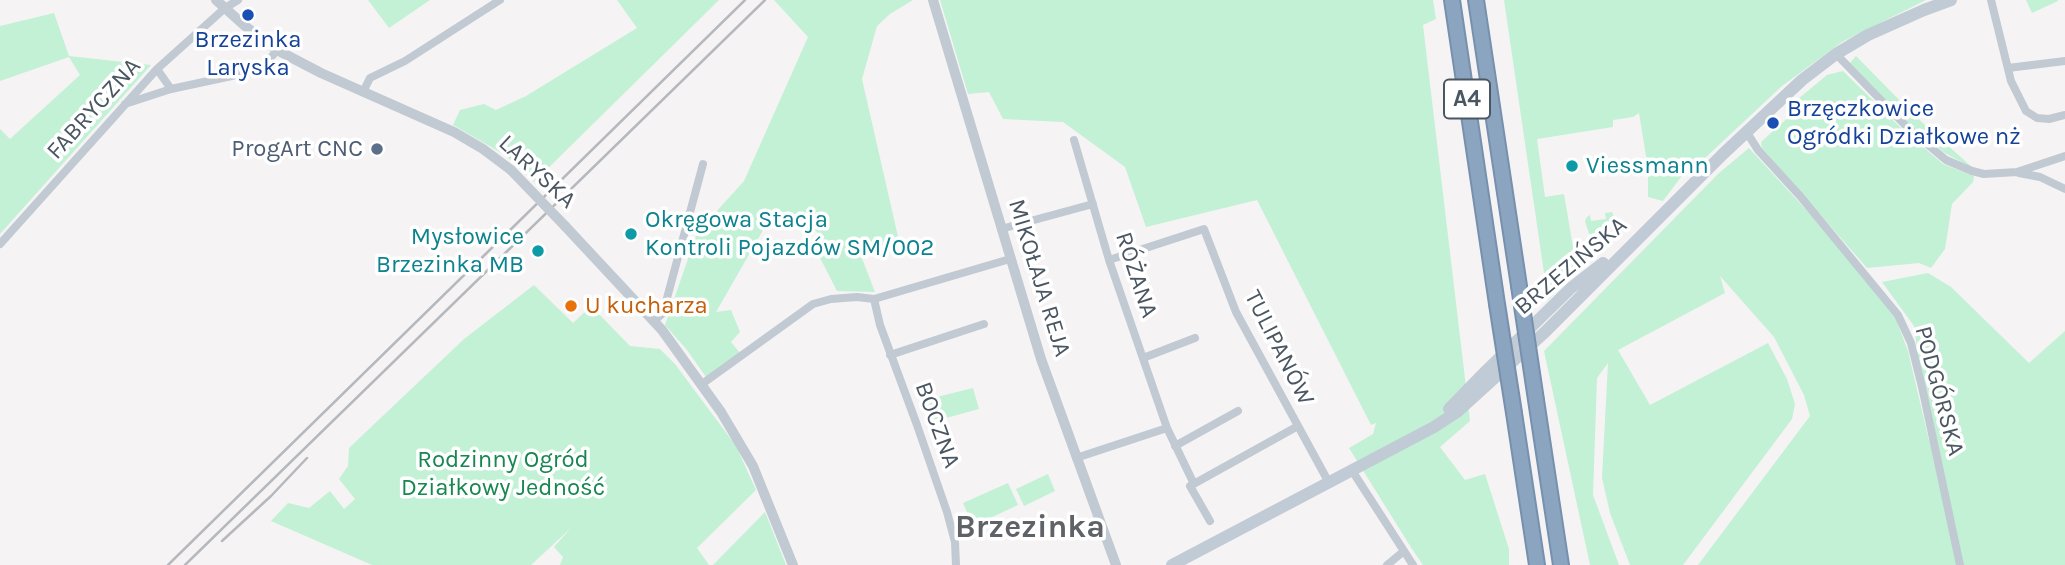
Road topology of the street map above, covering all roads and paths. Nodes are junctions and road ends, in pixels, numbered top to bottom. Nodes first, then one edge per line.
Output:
1 (238, 0) edge
2 (500, 0) edge
3 (933, 0) edge
4 (1452, 0) edge
5 (1476, 0) edge
6 (1951, 0) edge
7 (1991, 0) edge
8 (220, 4) edge
9 (276, 50) junction
10 (1836, 54) junction
11 (2065, 61) edge
12 (2008, 68) junction
13 (156, 69) junction
14 (171, 89) junction
15 (363, 92) junction
16 (122, 106) junction
17 (2065, 115) edge
18 (1746, 131) junction
19 (1074, 140) dead end
20 (2065, 156) edge
21 (703, 164) dead end
22 (2017, 172) junction
23 (2065, 189) edge
24 (1093, 204) junction
25 (1001, 229) junction
26 (0, 244) edge
27 (1010, 259) junction
28 (1110, 260) junction
29 (874, 299) junction
30 (654, 321) junction
31 (984, 324) dead end
32 (1195, 338) dead end
33 (890, 355) junction
34 (1143, 358) junction
35 (702, 384) junction
36 (1238, 411) dead end
37 (1298, 426) junction
38 (1167, 428) junction
39 (1175, 446) junction
40 (1076, 458) junction
41 (1351, 469) junction
42 (1328, 481) junction
43 (1192, 485) junction
44 (1210, 521) dead end
45 (1404, 551) junction
46 (793, 565) edge
47 (957, 565) edge
48 (1116, 565) edge
49 (1172, 565) edge
50 (1387, 565) edge
51 (1413, 565) edge
52 (1537, 565) edge
53 (1561, 565) edge
54 (1960, 565) edge

1 - 8 street
2 - 15 street
3 - 25 street, MIKOŁAJA REJA
4 - 52 highway, A4, bridge
5 - 53 highway, A4, bridge
6 - 10 main road, BRZEZIŃSKA
7 - 12 street
8 - 9 street, LARYSKA
8 - 13 street, FABRYCZNA
9 - 14 street
9 - 15 street, LARYSKA
10 - 18 main road, BRZEZIŃSKA
10 - 22 street
11 - 12 street
12 - 17 street
13 - 14 street
13 - 16 street, FABRYCZNA
14 - 16 street
15 - 30 street, LARYSKA, bridge
16 - 26 street, FABRYCZNA
18 - 41 main road, BRZEZIŃSKA
18 - 54 street, PODGÓRSKA
19 - 24 street, RÓŻANA
20 - 22 street
21 - 30 street
22 - 23 street
24 - 25 street
24 - 28 street, RÓŻANA
25 - 27 street, MIKOŁAJA REJA
27 - 29 street
27 - 40 street, MIKOŁAJA REJA
28 - 34 street, RÓŻANA
28 - 37 street, TULIPANÓW
29 - 33 street, BOCZNA
29 - 35 street
30 - 35 street, LARYSKA
31 - 33 street
32 - 34 street, RÓŻANA
33 - 47 street, BOCZNA
34 - 38 street, RÓŻANA
35 - 46 street, LARYSKA
36 - 39 street
37 - 42 street, TULIPANÓW
37 - 43 street
38 - 39 street, RÓŻANA
38 - 40 street
39 - 43 street, RÓŻANA
40 - 48 street, MIKOŁAJA REJA
41 - 42 main road, BRZEZIŃSKA
41 - 45 street
42 - 49 main road, BRZEZIŃSKA
43 - 44 street, RÓŻANA
45 - 50 street
45 - 51 street

